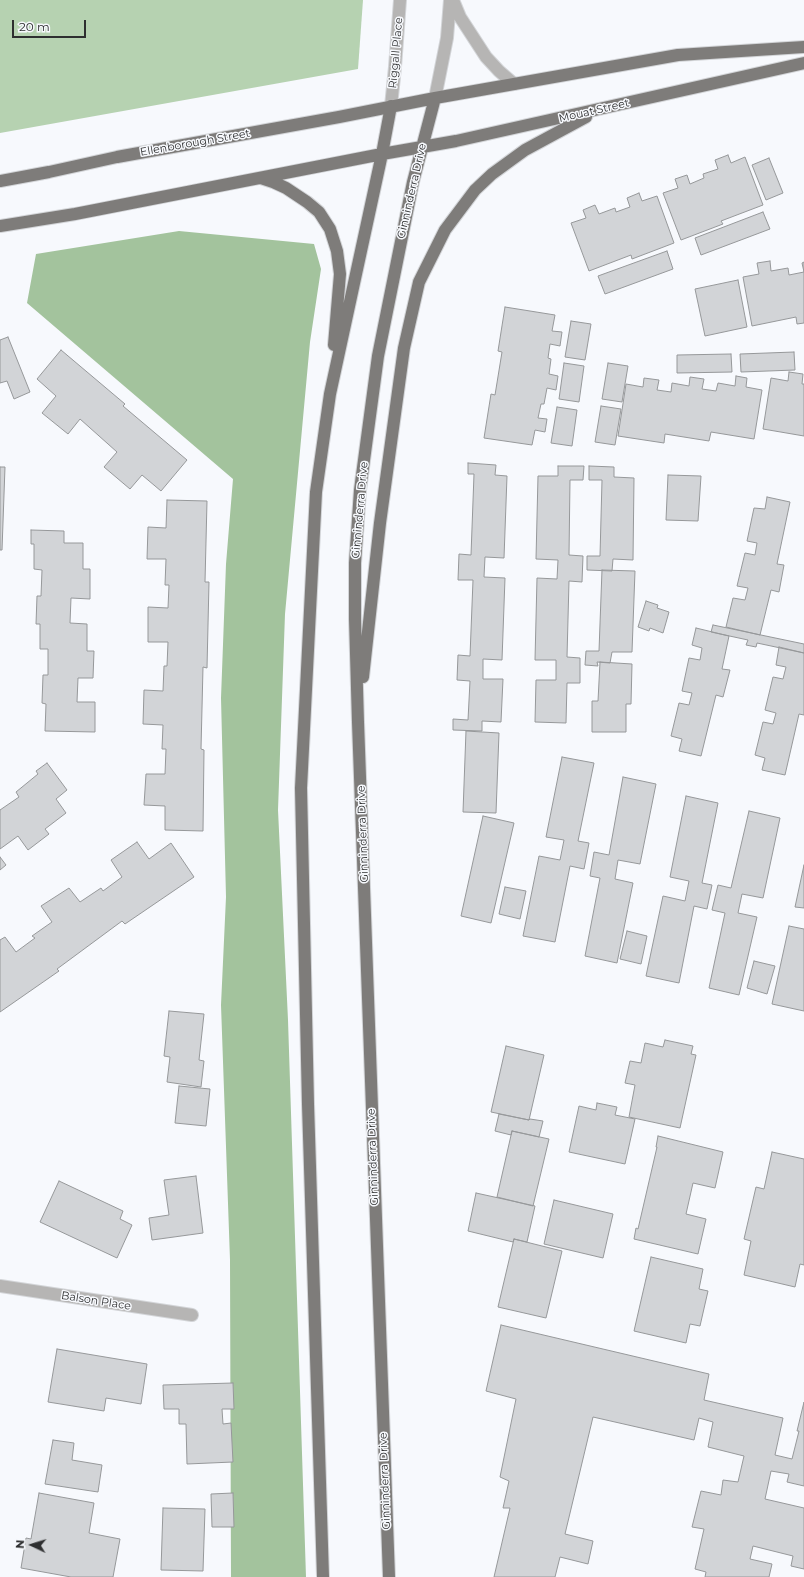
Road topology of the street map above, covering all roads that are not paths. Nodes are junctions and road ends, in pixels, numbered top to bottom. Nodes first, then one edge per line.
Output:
1 (400, 0) edge
2 (450, 0) edge
3 (453, 0) edge
4 (804, 47) edge
5 (804, 63) edge
6 (514, 84) junction
7 (435, 98) junction
8 (391, 106) junction
9 (597, 111) junction
10 (422, 147) junction
11 (382, 154) junction
12 (257, 178) junction
13 (0, 181) edge
14 (0, 226) edge
15 (330, 394) junction
16 (358, 722) junction
17 (0, 1286) edge
18 (192, 1315) dead end
19 (323, 1577) edge
20 (389, 1577) edge

1 - 8 street, Riggall Place
2 - 7 street
3 - 6 street
4 - 6 main road
5 - 9 main road, Mouat Street
6 - 7 main road
7 - 8 main road
7 - 10 main road, Ginninderra Drive
8 - 11 main road
8 - 13 main road, Ellenborough Street
9 - 10 main road, Mouat Street
9 - 16 main road
10 - 11 main road, Mouat Street
10 - 16 main road, Ginninderra Drive
11 - 12 main road
11 - 15 main road
12 - 14 main road
12 - 15 main road
15 - 19 main road
16 - 20 main road, Ginninderra Drive
17 - 18 street, Balson Place

